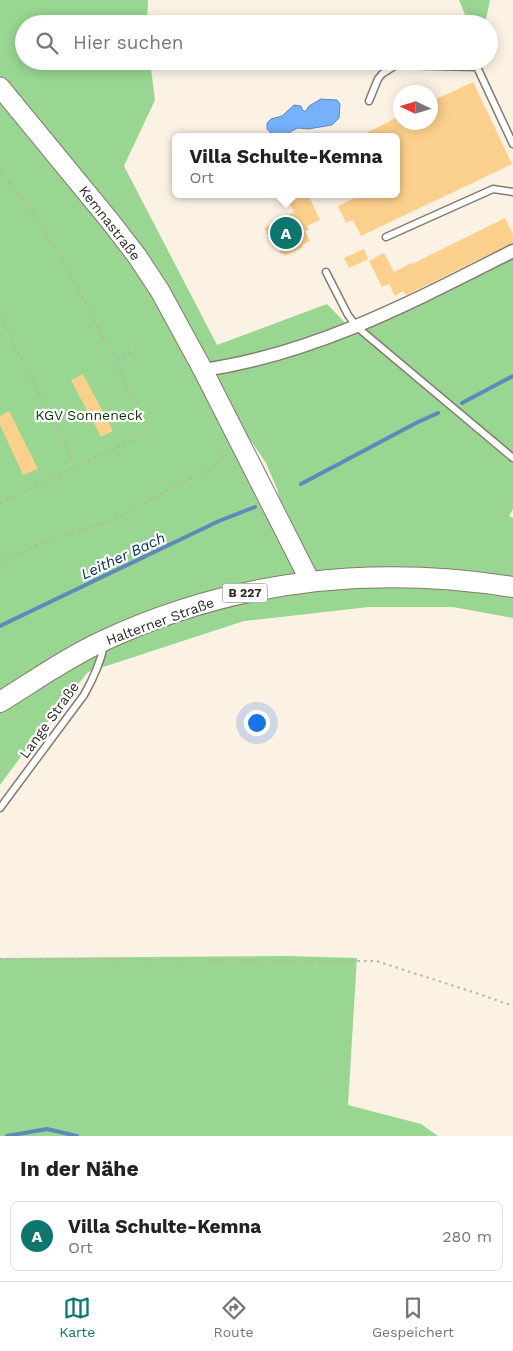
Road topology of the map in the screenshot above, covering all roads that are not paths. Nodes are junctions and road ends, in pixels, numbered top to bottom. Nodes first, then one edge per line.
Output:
1 (388, 70) edge
2 (478, 70) edge
3 (0, 87) edge
4 (369, 101) dead end
5 (513, 144) edge
6 (513, 192) edge
7 (386, 237) dead end
8 (513, 251) edge
9 (326, 272) dead end
10 (357, 327) junction
11 (203, 370) junction
12 (513, 458) edge
13 (310, 581) junction
14 (513, 587) edge
15 (105, 640) junction
16 (0, 702) edge
17 (0, 808) edge

1 - 4 lane
2 - 5 lane
3 - 11 street, Kemnastraße
6 - 7 lane
8 - 10 street
9 - 10 lane
10 - 11 street
10 - 12 lane
11 - 13 street, Kemnastraße
13 - 14 main road, Halterner Straße / B 227
13 - 15 main road, Halterner Straße / B 227
15 - 16 main road, Halterner Straße / B 227
15 - 17 lane, Lange Straße

